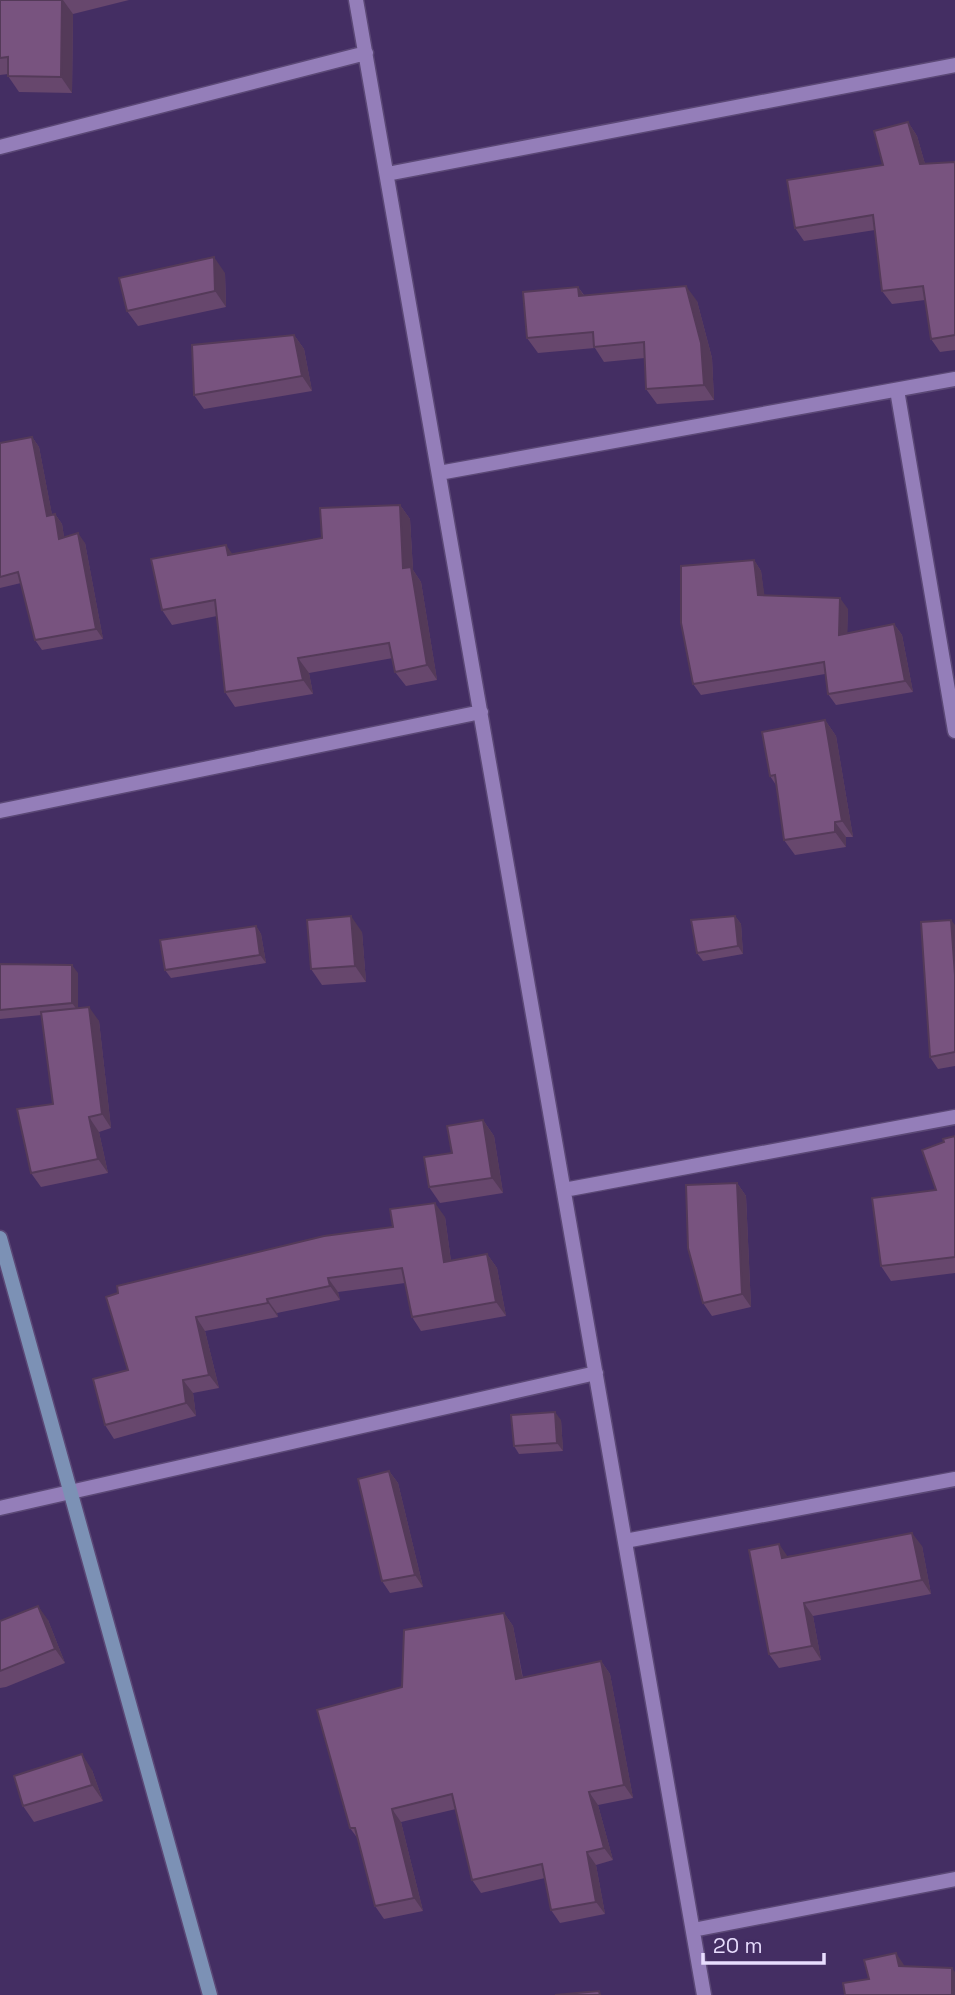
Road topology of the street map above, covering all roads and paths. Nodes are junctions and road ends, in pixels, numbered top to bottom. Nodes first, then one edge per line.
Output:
1 (356, 0) edge
2 (366, 53) junction
3 (955, 65) edge
4 (0, 147) edge
5 (387, 174) junction
6 (955, 379) edge
7 (897, 390) junction
8 (439, 472) junction
9 (481, 712) junction
10 (955, 731) edge
11 (0, 811) edge
12 (955, 1116) edge
13 (564, 1190) junction
14 (0, 1238) edge
15 (596, 1373) junction
16 (955, 1479) edge
17 (71, 1493) junction
18 (0, 1508) edge
19 (625, 1541) junction
20 (955, 1879) edge
21 (693, 1930) junction
22 (210, 1995) edge
23 (704, 1995) edge

1 - 2 street
2 - 4 street
2 - 5 street
3 - 5 street
5 - 8 street
6 - 7 street
7 - 8 street
7 - 10 street
8 - 9 street
9 - 11 street
9 - 13 street
12 - 13 street
13 - 15 street
14 - 17 main road
15 - 17 street
15 - 19 street
16 - 19 street
17 - 18 street
17 - 22 main road
19 - 21 street
20 - 21 street
21 - 23 street

